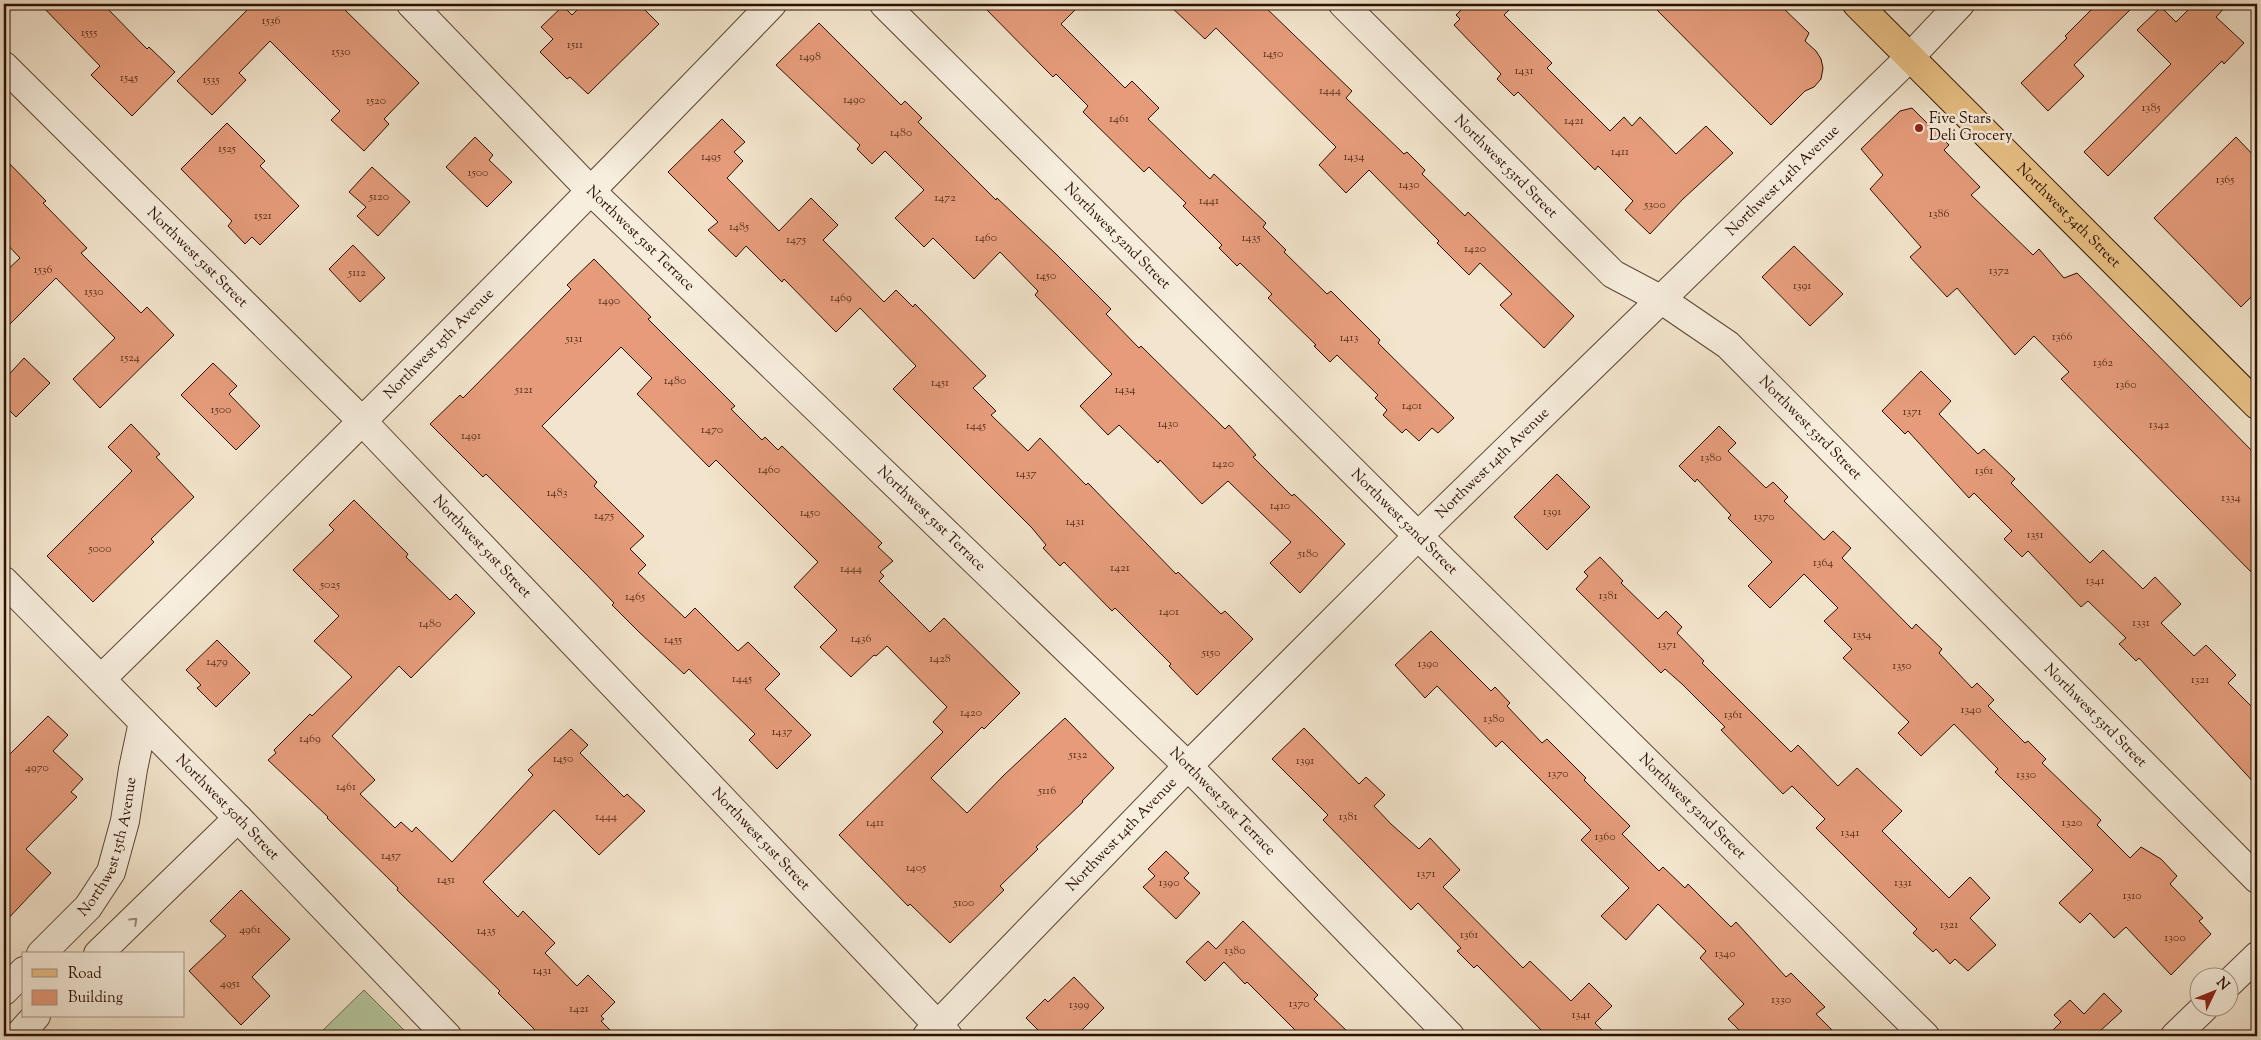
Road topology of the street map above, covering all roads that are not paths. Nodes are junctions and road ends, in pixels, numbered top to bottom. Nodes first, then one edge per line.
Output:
1 (411, 4) edge
2 (772, 4) edge
3 (884, 4) edge
4 (1343, 4) edge
5 (1857, 4) edge
6 (1960, 4) edge
7 (1910, 57) junction
8 (4, 66) edge
9 (592, 192) junction
10 (1662, 300) junction
11 (2257, 405) edge
12 (363, 422) junction
13 (1418, 536) junction
14 (4, 581) edge
15 (31, 609) junction
16 (4, 612) edge
17 (101, 679) junction
18 (143, 722) junction
19 (1188, 766) junction
20 (238, 818) junction
21 (2257, 878) edge
22 (83, 912) junction
23 (104, 948) edge
24 (43, 952) edge
25 (2257, 956) edge
26 (22, 973) edge
27 (2238, 974) edge
28 (4, 991) edge
29 (34, 1018) edge
30 (2193, 1018) edge
31 (938, 1033) edge
32 (18, 1036) edge
33 (448, 1036) edge
34 (1450, 1036) edge
35 (1925, 1036) edge
36 (2174, 1036) edge

1 - 9 street, Northwest 51st Terrace
2 - 9 street, Northwest 15th Avenue
3 - 13 street, Northwest 52nd Street
4 - 10 street, Northwest 53rd Street
5 - 7 main road, Northwest 54th Street
6 - 7 street, Northwest 14th Avenue
7 - 10 street, Northwest 14th Avenue
7 - 11 main road, Northwest 54th Street
8 - 12 street, Northwest 51st Street
9 - 12 street, Northwest 15th Avenue
9 - 19 street, Northwest 51st Terrace
10 - 13 street, Northwest 14th Avenue
10 - 21 street, Northwest 53rd Street
12 - 17 street, Northwest 15th Avenue
12 - 31 street, Northwest 51st Street
13 - 19 street, Northwest 14th Avenue
13 - 35 street, Northwest 52nd Street
14 - 15 street, Northwest 50th Street
15 - 16 street
15 - 17 street, Northwest 50th Street
17 - 18 street, Northwest 50th Street
18 - 20 street, Northwest 50th Street
18 - 22 street, Northwest 15th Avenue
19 - 31 street, Northwest 14th Avenue
19 - 34 street, Northwest 51st Terrace
23 -> 20 street
20 - 33 street, Northwest 50th Street
22 - 23 street
22 - 24 street, Northwest 15th Avenue
25 - 27 street
26 - 28 street
29 - 32 street
30 - 36 street

